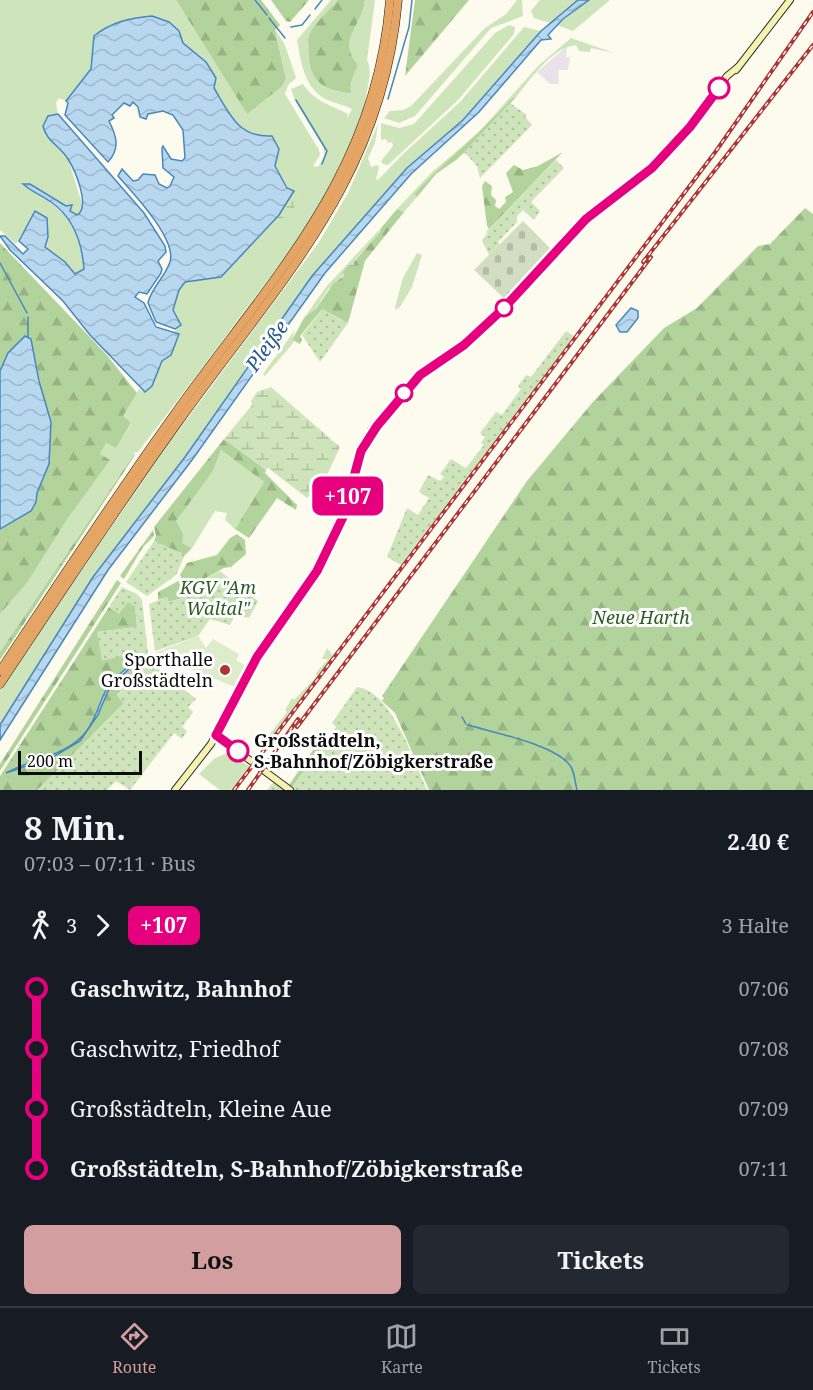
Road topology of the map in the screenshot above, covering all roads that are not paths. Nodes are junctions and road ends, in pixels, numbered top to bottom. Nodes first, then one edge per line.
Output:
1 (390, 0) edge
2 (398, 0) edge
3 (790, 0) edge
4 (0, 671) edge
5 (0, 684) edge
6 (216, 735) junction
7 (175, 790) edge
8 (290, 790) edge

1 - 4 highway
2 - 5 highway
3 - 6 main road
6 - 7 main road
6 - 8 main road

